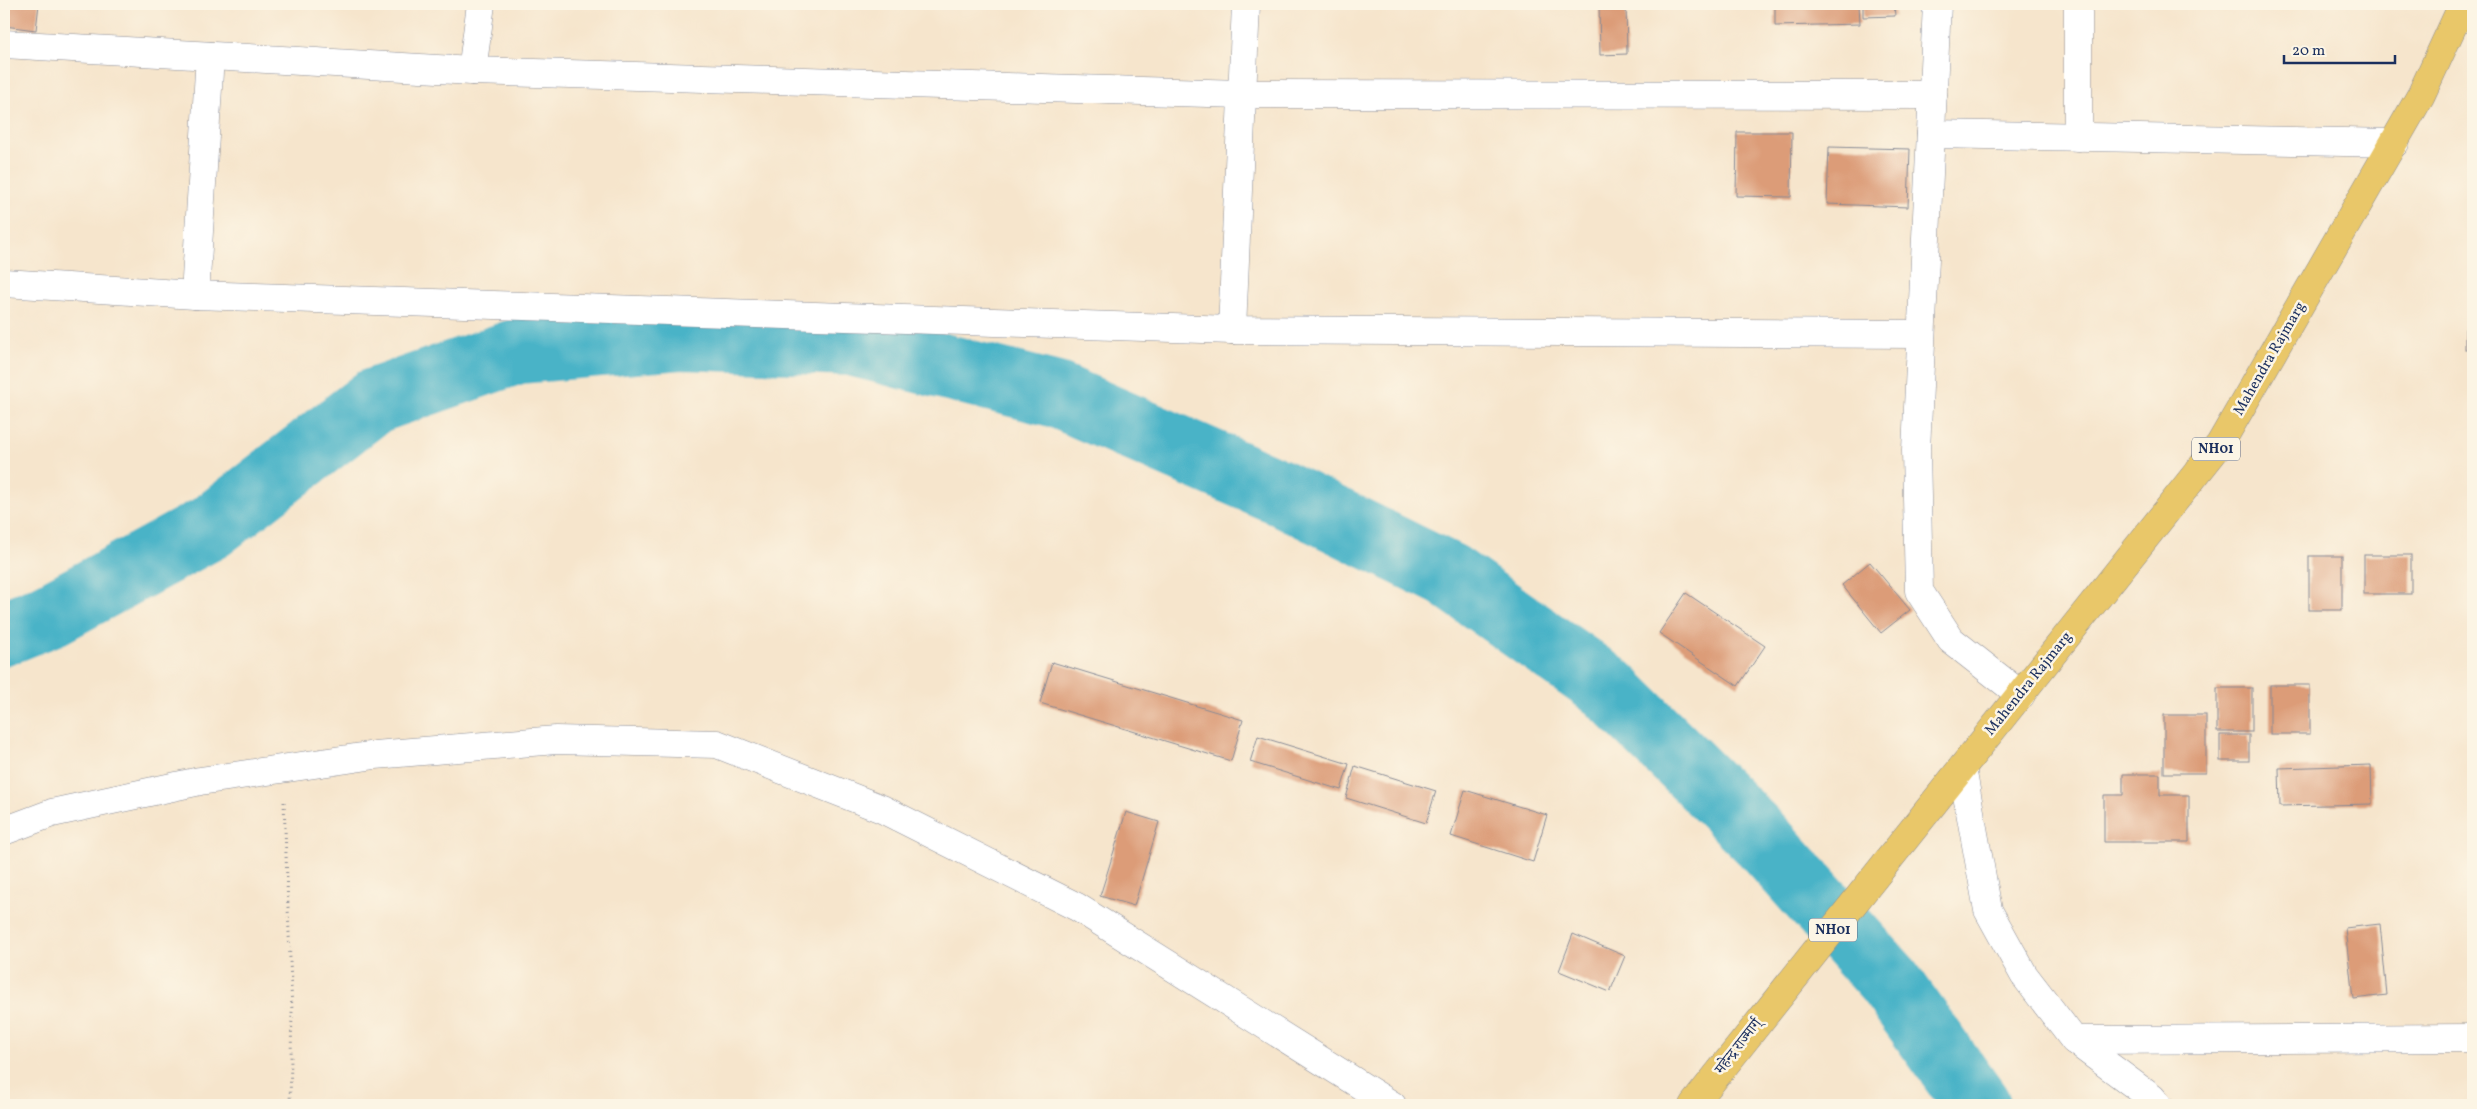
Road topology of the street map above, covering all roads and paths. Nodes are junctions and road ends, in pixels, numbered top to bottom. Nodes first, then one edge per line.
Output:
1 (481, 4) edge
2 (1246, 4) edge
3 (1937, 4) edge
4 (2078, 4) edge
5 (2463, 4) edge
6 (4, 44) edge
7 (210, 56) junction
8 (472, 70) junction
9 (1241, 94) junction
10 (1933, 95) junction
11 (1931, 134) junction
12 (2078, 137) junction
13 (2395, 143) junction
14 (4, 283) edge
15 (196, 295) junction
16 (1232, 330) junction
17 (1921, 334) junction
18 (2021, 696) junction
19 (1962, 768) junction
20 (283, 769) junction
21 (4, 831) edge
22 (1766, 1012) joint
23 (2473, 1038) edge
24 (2074, 1040) junction
25 (290, 1105) edge
26 (1392, 1105) edge
27 (1693, 1105) edge
28 (2158, 1105) edge

1 - 8 street
2 - 9 street
3 - 10 street
4 - 12 street
5 - 13 highway, Mahendra Rajmarg / NH01
6 - 7 street
7 - 8 street
7 - 15 street
8 - 9 street
9 - 10 street
9 - 16 street
10 - 11 street
11 - 12 street
11 - 17 street
12 - 13 street
13 - 18 highway, Mahendra Rajmarg / NH01
14 - 15 street
15 - 16 street
16 - 17 street
17 - 18 street
18 - 19 highway, Mahendra Rajmarg / NH01
19 - 22 highway, Mahendra Rajmarg / NH01
19 - 24 street
20 - 21 street
20 - 25 path
20 - 26 street
22 - 27 highway, महेन्द्र राज्मार्ग् / NH01
23 - 24 street
24 - 28 street

